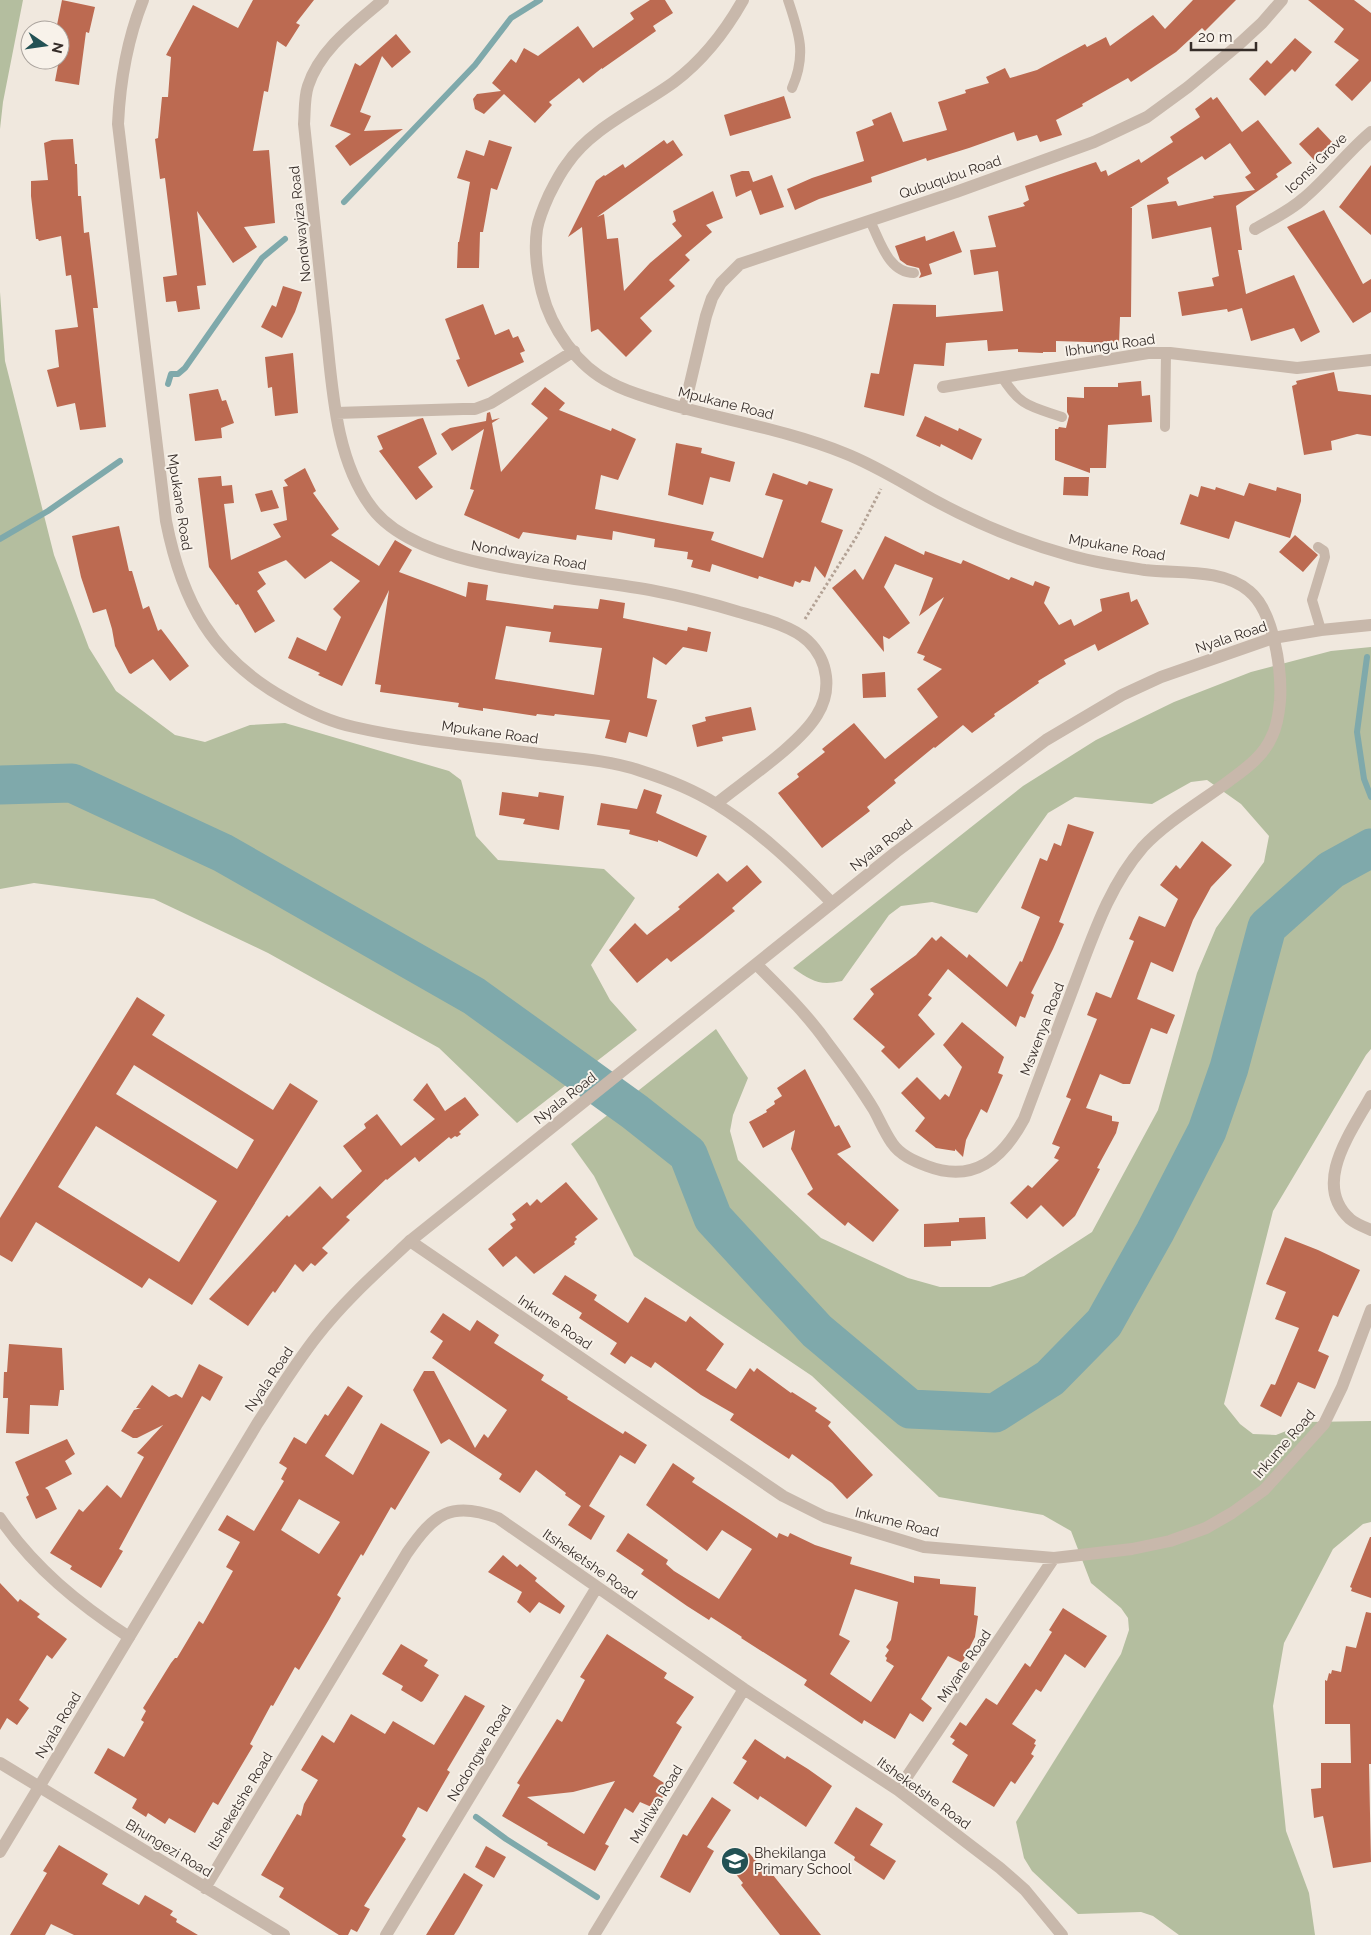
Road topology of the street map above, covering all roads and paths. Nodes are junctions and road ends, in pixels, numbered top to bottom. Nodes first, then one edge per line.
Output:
1 (143, 0) edge
2 (383, 0) edge
3 (743, 0) edge
4 (788, 0) edge
5 (1282, 0) edge
6 (792, 88) dead end
7 (1371, 132) edge
8 (870, 221) junction
9 (1255, 229) dead end
10 (914, 273) dead end
11 (574, 352) junction
12 (1166, 353) junction
13 (1371, 360) edge
14 (1002, 377) junction
15 (943, 387) dead end
16 (684, 409) junction
17 (336, 413) junction
18 (1062, 417) dead end
19 (1165, 426) dead end
20 (888, 475) junction
21 (1318, 547) dead end
22 (1371, 626) edge
23 (1321, 630) junction
24 (796, 632) junction
25 (1273, 638) junction
26 (716, 804) junction
27 (832, 903) junction
28 (757, 965) junction
29 (1371, 1096) edge
30 (1371, 1230) edge
31 (410, 1241) junction
32 (1371, 1310) edge
33 (0, 1518) edge
34 (1054, 1558) junction
35 (596, 1587) junction
36 (129, 1637) junction
37 (744, 1689) junction
38 (0, 1763) edge
39 (38, 1786) junction
40 (898, 1790) junction
41 (0, 1852) edge
42 (206, 1888) junction
43 (284, 1935) edge
44 (386, 1935) edge
45 (594, 1935) edge
46 (1062, 1935) edge

1 - 26 street, Mpukane Road
2 - 17 street, Nondwayiza Road
3 - 11 street, Mpukane Road
4 - 6 lane
5 - 8 street, Qubuqubu Road
7 - 9 street, Iconsi Grove
8 - 10 lane
8 - 16 street, Qubuqubu Road
11 - 16 street, Mpukane Road
11 - 17 street
12 - 13 street, Ibhungu Road
12 - 14 street, Ibhungu Road
12 - 19 lane
14 - 15 street, Ibhungu Road
14 - 18 lane
16 - 20 street, Mpukane Road
17 - 24 street, Nondwayiza Road
20 - 24 path
20 - 25 street, Mpukane Road
21 - 23 lane
22 - 23 street, Nyala Road
23 - 25 street, Nyala Road
24 - 26 street, Nondwayiza Road
25 - 27 street, Nyala Road
25 - 28 street, Mswenya Road
26 - 27 street, Mpukane Road
27 - 28 street, Nyala Road
28 - 31 street, Nyala Road
29 - 30 street
31 - 34 street, Inkume Road
31 - 36 street, Nyala Road
32 - 34 street, Inkume Road
33 - 36 street
34 - 40 street, Miyane Road
35 - 37 street, Itsheketshe Road
35 - 42 street, Itsheketshe Road
35 - 44 street, Nodongwe Road
36 - 39 street, Nyala Road
37 - 40 street, Itsheketshe Road
37 - 45 street, Muhlwa Road
38 - 39 street, Bhungezi Road
39 - 41 street, Nyala Road
39 - 42 street, Bhungezi Road
40 - 46 street, Itsheketshe Road
42 - 43 street, Bhungezi Road

